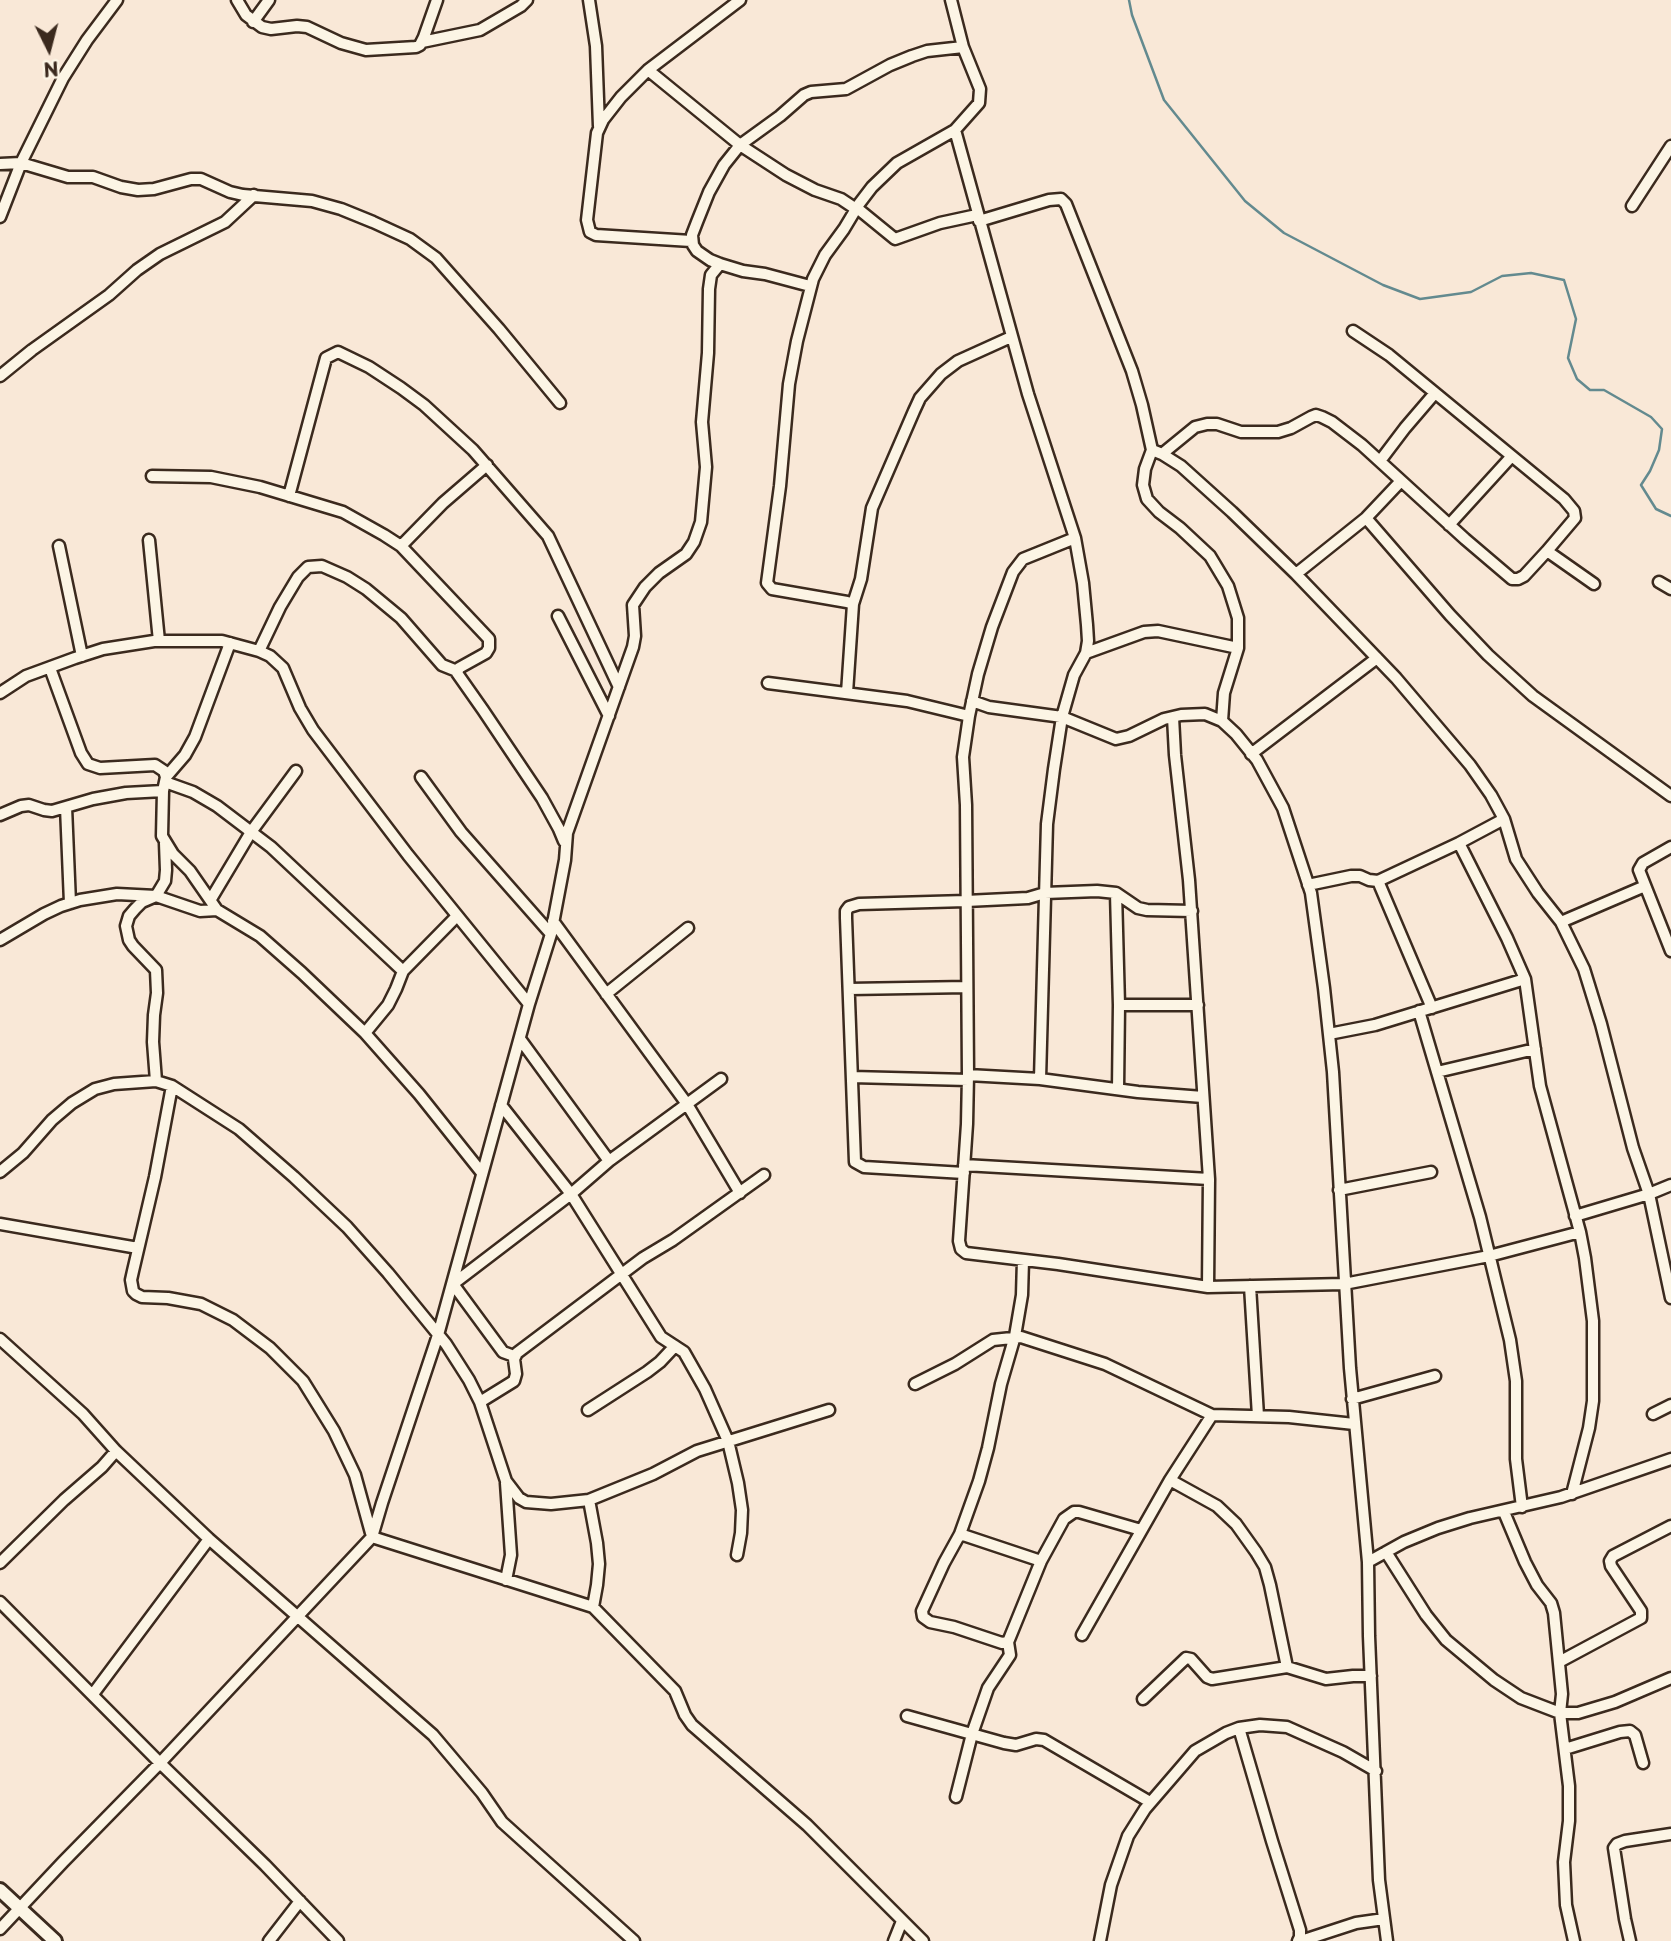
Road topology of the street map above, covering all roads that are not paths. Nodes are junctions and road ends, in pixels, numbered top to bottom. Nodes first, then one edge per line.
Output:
1 (117, 0) edge
2 (237, 0) edge
3 (269, 0) edge
4 (437, 0) edge
5 (527, 0) edge
6 (589, 0) edge
7 (740, 0) edge
8 (951, 0) edge
9 (253, 22) junction
10 (422, 42) junction
11 (963, 47) junction
12 (648, 70) junction
13 (599, 126) junction
14 (955, 130) junction
15 (740, 145) junction
16 (1671, 146) edge
17 (21, 163) junction
18 (0, 164) edge
19 (254, 195) junction
20 (1632, 206) dead end
21 (857, 208) junction
22 (0, 217) edge
23 (978, 218) junction
24 (691, 241) junction
25 (720, 264) junction
26 (810, 286) junction
27 (1353, 331) dead end
28 (1011, 337) junction
29 (0, 376) edge
30 (1435, 393) junction
31 (560, 403) dead end
32 (1152, 450) junction
33 (1163, 454) junction
34 (1511, 457) junction
35 (1380, 461) junction
36 (487, 465) junction
37 (152, 476) dead end
38 (1401, 481) junction
39 (289, 496) junction
40 (1366, 518) junction
41 (1449, 525) junction
42 (1075, 538) junction
43 (149, 540) dead end
44 (58, 546) dead end
45 (401, 547) junction
46 (1547, 551) junction
47 (1296, 575) junction
48 (1659, 582) dead end
49 (1594, 584) dead end
50 (1671, 589) edge
51 (853, 604) junction
52 (558, 617) dead end
53 (159, 641) junction
54 (230, 643) junction
55 (1238, 648) junction
56 (259, 651) junction
57 (1086, 653) junction
58 (82, 656) junction
59 (1377, 658) junction
60 (50, 668) junction
61 (457, 671) junction
62 (768, 684) dead end
63 (619, 687) junction
64 (847, 692) junction
65 (0, 694) edge
66 (972, 701) junction
67 (608, 716) junction
68 (969, 716) junction
69 (1062, 717) junction
70 (1173, 717) junction
71 (1222, 721) junction
72 (1251, 754) junction
73 (296, 771) dead end
74 (421, 777) dead end
75 (164, 783) junction
76 (1671, 796) edge
77 (66, 807) junction
78 (0, 815) edge
79 (1504, 819) junction
80 (251, 832) junction
81 (165, 842) junction
82 (1459, 843) junction
83 (565, 845) junction
84 (1671, 847) edge
85 (1378, 881) junction
86 (1308, 885) junction
87 (1645, 886) junction
88 (1045, 893) junction
89 (1116, 893) junction
90 (156, 896) junction
91 (211, 899) junction
92 (965, 901) junction
93 (70, 903) junction
94 (217, 909) junction
95 (1192, 911) junction
96 (457, 916) junction
97 (553, 921) junction
98 (1560, 922) junction
99 (688, 928) dead end
100 (551, 933) junction
101 (0, 940) edge
102 (1671, 949) edge
103 (402, 971) junction
104 (1525, 979) junction
105 (967, 987) junction
106 (849, 989) junction
107 (606, 994) junction
108 (528, 1004) junction
109 (1119, 1005) junction
110 (1198, 1005) junction
111 (1432, 1008) junction
112 (1419, 1011) junction
113 (365, 1033) junction
114 (1329, 1034) junction
115 (520, 1039) junction
116 (1535, 1049) junction
117 (1437, 1072) junction
118 (852, 1077) junction
119 (968, 1078) junction
120 (721, 1079) dead end
121 (1040, 1079) junction
122 (156, 1081) junction
123 (172, 1086) junction
124 (1118, 1089) junction
125 (1203, 1097) junction
126 (687, 1104) junction
127 (501, 1105) junction
128 (608, 1161) junction
129 (964, 1169) junction
130 (0, 1172) edge
131 (1431, 1172) dead end
132 (482, 1173) junction
133 (764, 1175) dead end
134 (1209, 1179) junction
135 (1671, 1185) edge
136 (1339, 1190) junction
137 (740, 1193) junction
138 (1649, 1194) junction
139 (570, 1195) junction
140 (1575, 1216) junction
141 (0, 1224) edge
142 (1580, 1232) junction
143 (138, 1248) junction
144 (1489, 1256) junction
145 (1023, 1260) junction
146 (622, 1274) junction
147 (453, 1283) junction
148 (1344, 1284) junction
149 (1250, 1286) junction
150 (1208, 1287) junction
151 (1671, 1298) edge
152 (438, 1335) junction
153 (1015, 1336) junction
154 (0, 1339) edge
155 (675, 1346) junction
156 (514, 1356) junction
157 (1435, 1376) dead end
158 (915, 1384) dead end
159 (1352, 1399) junction
160 (480, 1402) junction
161 (1671, 1405) edge
162 (588, 1410) dead end
163 (829, 1410) dead end
164 (1653, 1414) dead end
165 (1212, 1415) junction
166 (1258, 1416) junction
167 (1354, 1424) junction
168 (728, 1441) junction
169 (116, 1451) junction
170 (1671, 1459) edge
171 (506, 1480) junction
172 (1170, 1480) junction
173 (1572, 1494) junction
174 (589, 1500) junction
175 (1522, 1507) junction
176 (1504, 1512) junction
177 (1671, 1526) edge
178 (1141, 1530) junction
179 (960, 1534) junction
180 (372, 1537) junction
181 (209, 1539) junction
182 (1386, 1552) junction
183 (737, 1555) dead end
184 (1041, 1561) junction
185 (1368, 1562) junction
186 (0, 1563) edge
187 (506, 1580) junction
188 (0, 1602) edge
189 (593, 1607) junction
190 (298, 1615) junction
191 (1082, 1635) dead end
192 (1008, 1642) junction
193 (1559, 1662) junction
194 (1287, 1667) junction
195 (1371, 1676) junction
196 (1671, 1678) edge
197 (93, 1694) junction
198 (1143, 1699) dead end
199 (1560, 1713) junction
200 (907, 1716) dead end
201 (1239, 1728) junction
202 (972, 1734) junction
203 (1565, 1749) junction
204 (160, 1763) junction
205 (1643, 1763) dead end
206 (1376, 1771) junction
207 (956, 1797) dead end
208 (1150, 1802) junction
209 (1671, 1834) edge
210 (0, 1889) edge
211 (300, 1901) junction
212 (20, 1908) junction
213 (1384, 1919) junction
214 (902, 1921) junction
215 (0, 1929) edge
216 (55, 1941) edge
217 (269, 1941) edge
218 (338, 1941) edge
219 (634, 1941) edge
220 (894, 1941) edge
221 (923, 1941) edge
222 (1100, 1941) edge
223 (1299, 1941) edge
224 (1387, 1941) edge
225 (1574, 1941) edge
226 (1630, 1941) edge

1 - 17 street
2 - 9 street
3 - 9 street
4 - 10 street
5 - 10 street
6 - 13 street
7 - 12 street
8 - 11 street
9 - 10 street
11 - 14 street
11 - 15 street
12 - 13 street
12 - 15 street
13 - 24 street
14 - 21 street
14 - 23 street
15 - 21 street
15 - 24 street
16 - 20 street
17 - 18 street
17 - 19 street
17 - 22 street
19 - 29 street
19 - 31 street
21 - 23 street
21 - 26 street
23 - 28 street
23 - 32 street
24 - 25 street
25 - 26 street
25 - 63 street
26 - 51 street
27 - 30 street
28 - 42 street
28 - 51 street
30 - 34 street
30 - 35 street
32 - 33 street
32 - 55 street
33 - 35 street
33 - 47 street
34 - 41 street
34 - 46 street
35 - 38 street
36 - 39 street
36 - 45 street
36 - 63 street
37 - 39 street
38 - 40 street
38 - 41 street
39 - 45 street
40 - 47 street
40 - 76 street
41 - 46 street
42 - 57 street
42 - 66 street
43 - 53 street
44 - 58 street
45 - 61 street
46 - 49 street
47 - 59 street
48 - 50 street
51 - 64 street
52 - 67 street
53 - 54 street
53 - 58 street
54 - 56 street
54 - 75 street
55 - 57 street
55 - 71 street
56 - 61 street
56 - 96 street
57 - 69 street
58 - 60 street
59 - 72 street
59 - 79 street
60 - 65 street
60 - 75 street
61 - 83 street
62 - 64 street
63 - 67 street
64 - 68 street
66 - 68 street
66 - 69 street
67 - 83 street
68 - 92 street
69 - 70 street
69 - 88 street
70 - 71 street
70 - 95 street
71 - 72 street
72 - 86 street
73 - 80 street
74 - 100 street
75 - 77 street
75 - 80 street
75 - 81 street
77 - 78 street
77 - 93 street
79 - 82 street
79 - 98 street
80 - 91 street
80 - 103 street
81 - 90 street
81 - 91 street
82 - 85 street
82 - 104 street
83 - 97 street
84 - 87 street
85 - 86 street
85 - 111 street
86 - 114 street
87 - 98 street
87 - 102 street
88 - 89 street
88 - 92 street
88 - 121 street
89 - 95 street
89 - 109 street
90 - 93 street
90 - 94 street
90 - 122 street
91 - 94 street
92 - 105 street
92 - 106 street
93 - 101 street
94 - 113 street
95 - 110 street
96 - 103 street
96 - 108 street
97 - 100 street
97 - 107 street
98 - 138 street
99 - 107 street
100 - 108 street
103 - 113 street
104 - 111 street
104 - 116 street
105 - 106 street
105 - 119 street
106 - 118 street
107 - 126 street
108 - 115 street
109 - 110 street
109 - 124 street
110 - 125 street
111 - 112 street
112 - 114 street
112 - 117 street
113 - 132 street
114 - 136 street
115 - 127 street
115 - 128 street
116 - 117 street
116 - 140 street
117 - 144 street
118 - 119 street
118 - 129 street
119 - 121 street
119 - 129 street
120 - 126 street
121 - 124 street
122 - 123 street
122 - 130 street
123 - 143 street
123 - 152 street
124 - 125 street
125 - 134 street
126 - 128 street
126 - 137 street
127 - 132 street
127 - 139 street
128 - 139 street
129 - 134 street
129 - 145 street
131 - 136 street
132 - 147 street
133 - 137 street
134 - 150 street
135 - 138 street
136 - 148 street
137 - 146 street
138 - 140 street
138 - 151 street
139 - 146 street
139 - 147 street
140 - 142 street
141 - 143 street
142 - 144 street
142 - 173 street
143 - 180 street
144 - 148 street
144 - 175 street
145 - 150 street
145 - 153 street
146 - 155 street
146 - 156 street
147 - 152 street
147 - 156 street
148 - 149 street
148 - 159 street
149 - 150 street
149 - 166 street
152 - 160 street
152 - 180 street
153 - 158 street
153 - 165 street
153 - 179 street
154 - 169 street
155 - 162 street
155 - 168 street
156 - 160 street
157 - 159 street
159 - 167 street
160 - 171 street
161 - 164 street
163 - 168 street
165 - 166 street
165 - 172 street
166 - 167 street
167 - 185 street
168 - 174 street
168 - 183 street
169 - 181 street
169 - 186 street
170 - 173 street
171 - 174 street
171 - 187 street
172 - 178 street
172 - 194 street
173 - 175 street
174 - 189 street
175 - 176 street
176 - 182 street
176 - 193 street
177 - 193 street
178 - 184 street
178 - 191 street
179 - 184 street
179 - 192 street
180 - 187 street
180 - 190 street
181 - 190 street
181 - 197 street
182 - 185 street
182 - 199 street
184 - 192 street
185 - 195 street
187 - 189 street
188 - 197 street
189 - 214 street
190 - 204 street
190 - 219 street
192 - 202 street
193 - 199 street
194 - 195 street
194 - 198 street
195 - 206 street
196 - 199 street
197 - 204 street
199 - 203 street
200 - 202 street
201 - 206 street
201 - 208 street
201 - 223 street
202 - 207 street
202 - 208 street
203 - 205 street
203 - 225 street
204 - 211 street
204 - 212 street
206 - 213 street
208 - 222 street
209 - 226 street
210 - 212 street
211 - 217 street
211 - 218 street
212 - 215 street
212 - 216 street
213 - 223 street
213 - 224 street
214 - 220 street
214 - 221 street

